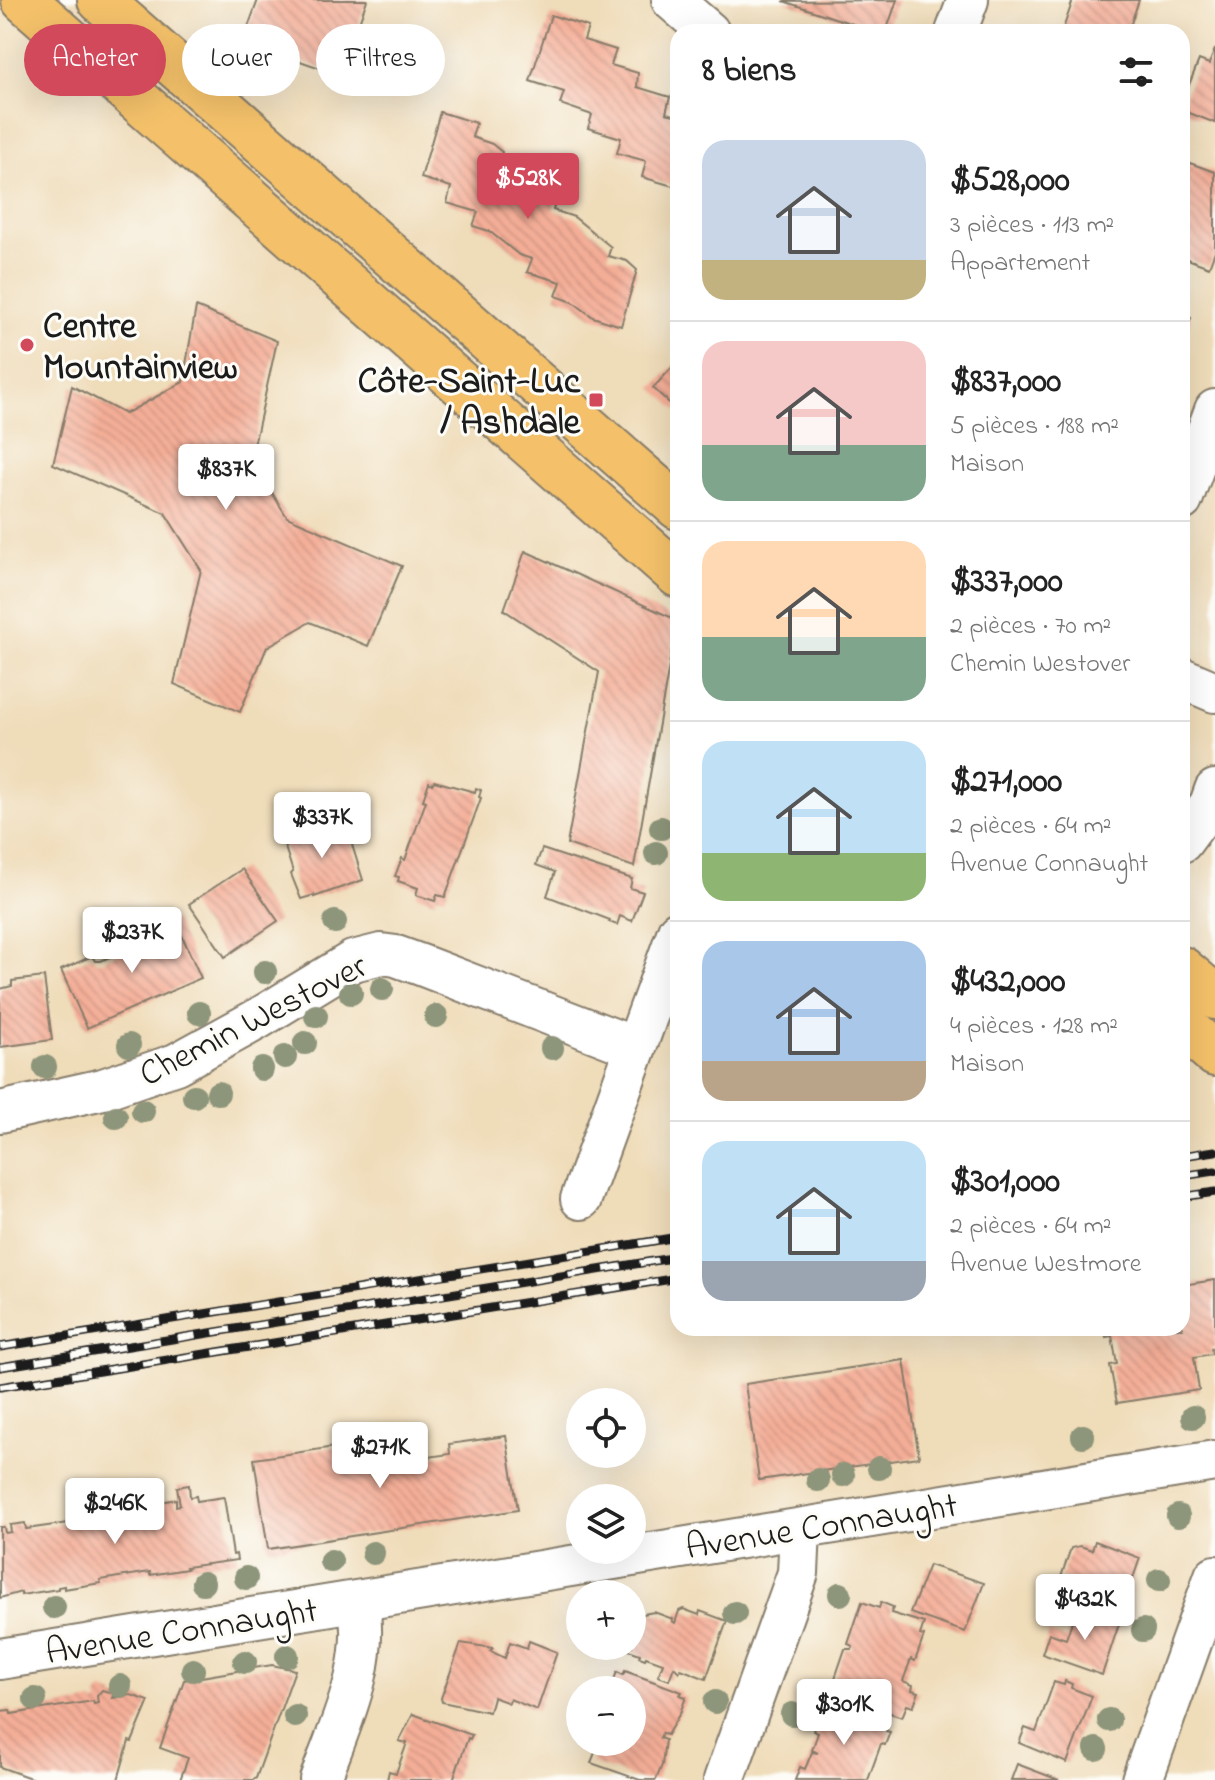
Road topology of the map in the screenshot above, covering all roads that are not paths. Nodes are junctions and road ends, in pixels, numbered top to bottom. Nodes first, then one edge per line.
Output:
1 (24, 0) edge
2 (100, 0) edge
3 (672, 0) edge
4 (968, 0) edge
5 (700, 24) edge
6 (959, 24) edge
7 (1215, 410) edge
8 (1192, 491) edge
9 (670, 500) edge
10 (670, 568) edge
11 (1190, 681) edge
12 (1215, 692) edge
13 (1215, 790) edge
14 (1190, 831) edge
15 (670, 952) edge
16 (1190, 976) edge
17 (1215, 997) edge
18 (1190, 1032) edge
19 (634, 1047) junction
20 (1215, 1054) edge
21 (0, 1112) edge
22 (581, 1199) dead end
23 (1215, 1461) edge
24 (800, 1529) junction
25 (1215, 1576) edge
26 (358, 1601) junction
27 (0, 1659) edge
28 (320, 1780) edge
29 (724, 1780) edge
30 (1142, 1780) edge

1 - 10 main road
2 - 9 main road
3 - 5 street
4 - 6 street
7 - 8 street
11 - 12 street
13 - 14 street
15 - 19 street
16 - 17 main road
18 - 20 main road
19 - 21 street, Chemin Westover
19 - 22 street
23 - 24 street, Avenue Connaught
24 - 26 street, Avenue Connaught
24 - 29 street
25 - 30 street
26 - 27 street, Avenue Connaught
26 - 28 street

